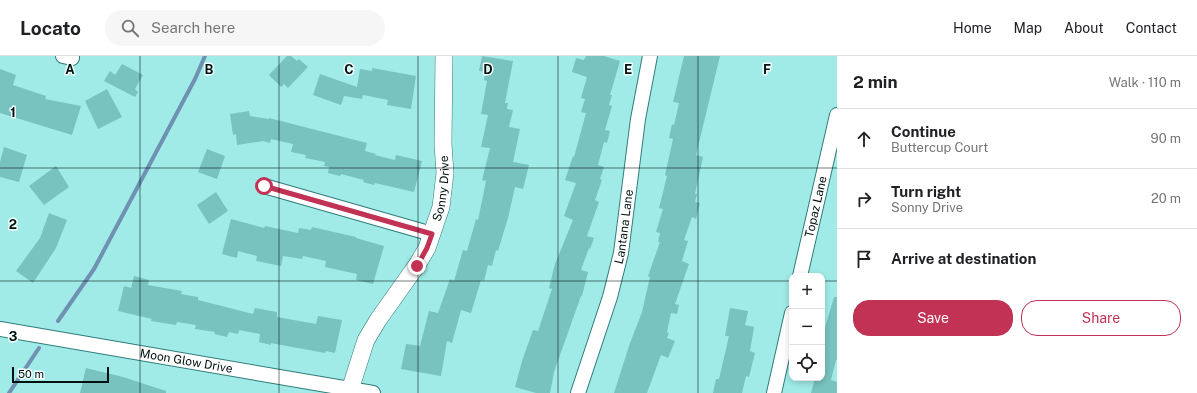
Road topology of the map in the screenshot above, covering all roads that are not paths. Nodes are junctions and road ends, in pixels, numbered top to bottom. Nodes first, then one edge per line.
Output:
1 (444, 56) edge
2 (650, 56) edge
3 (837, 115) edge
4 (264, 186) dead end
5 (432, 234) junction
6 (801, 273) edge
7 (789, 326) edge
8 (0, 329) edge
9 (350, 391) edge
10 (373, 393) edge
11 (578, 393) edge
12 (774, 393) edge

1 - 5 street, Sonny Drive
2 - 11 street, Lantana Lane
3 - 6 street, Topaz Lane
4 - 5 street
5 - 9 street, Sonny Drive
7 - 12 street
8 - 9 street, Moon Glow Drive
9 - 10 street, Moon Glow Drive

